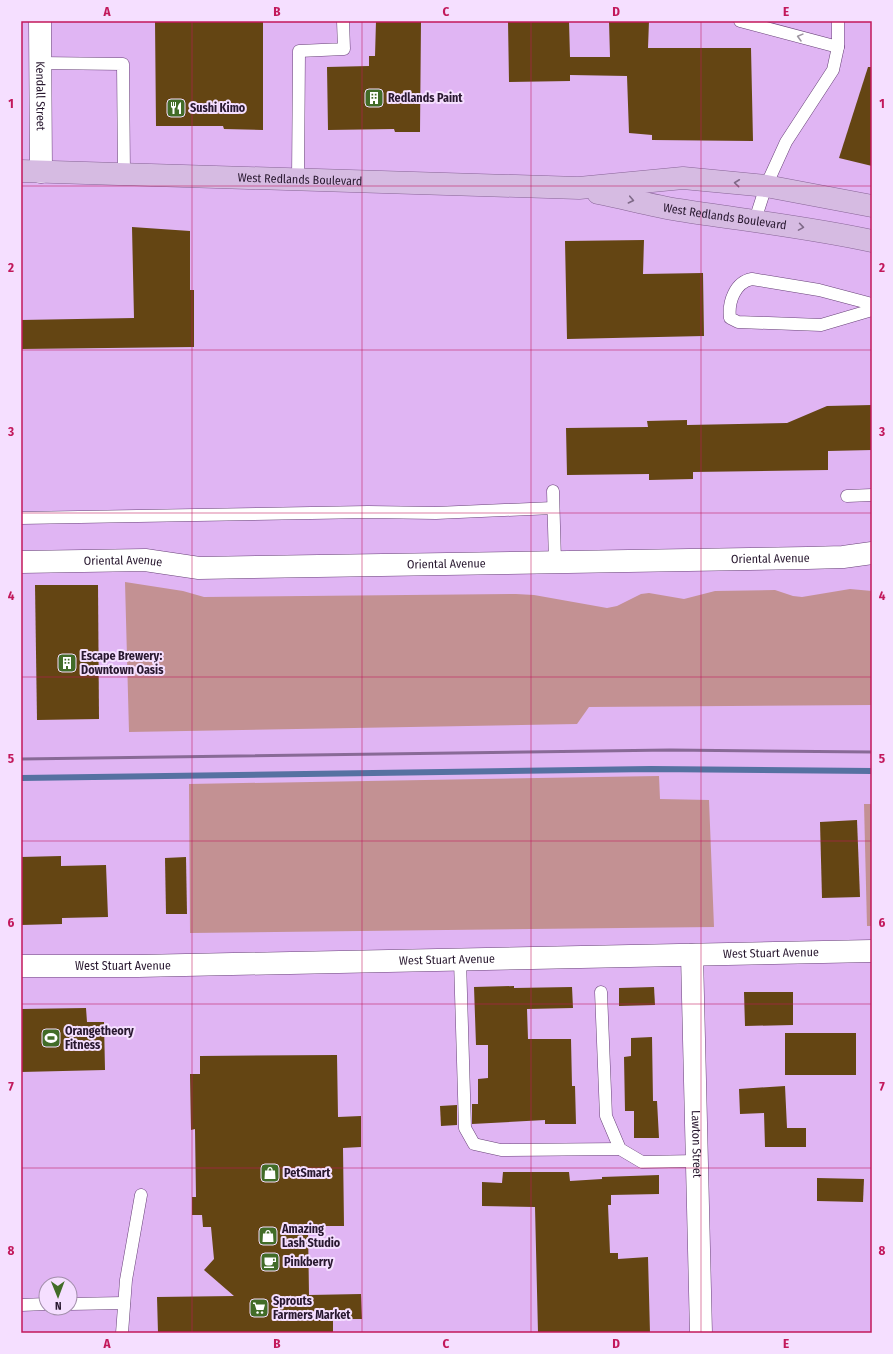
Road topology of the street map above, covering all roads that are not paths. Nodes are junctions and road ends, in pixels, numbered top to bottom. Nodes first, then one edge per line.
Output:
1 (40, 21) edge
2 (343, 21) edge
3 (740, 21) edge
4 (838, 21) edge
5 (838, 47) junction
6 (40, 63) junction
7 (31, 171) edge
8 (124, 175) junction
9 (298, 180) junction
10 (766, 186) junction
11 (579, 188) junction
12 (872, 206) edge
13 (755, 220) junction
14 (872, 241) edge
15 (872, 304) edge
16 (872, 310) edge
17 (553, 491) dead end
18 (872, 495) edge
19 (847, 496) dead end
20 (553, 508) junction
21 (21, 518) edge
22 (872, 553) edge
23 (555, 561) junction
24 (21, 562) edge
25 (872, 951) edge
26 (692, 955) junction
27 (460, 960) junction
28 (21, 966) edge
29 (601, 992) dead end
30 (620, 1149) junction
31 (697, 1161) junction
32 (141, 1196) dead end
33 (124, 1303) junction
34 (38, 1304) edge
35 (78, 1304) edge
36 (21, 1305) edge
37 (122, 1333) edge
38 (701, 1333) edge

1 - 6 street, Kendall Street
2 - 9 lane
5 -> 3 lane
4 - 5 lane
5 - 10 lane
6 - 7 street, Kendall Street
6 - 8 lane
7 - 8 main road, West Redlands Boulevard
8 - 9 main road, West Redlands Boulevard
9 - 11 main road, West Redlands Boulevard
10 -> 11 main road, West Redlands Boulevard
10 - 12 main road, West Redlands Boulevard
10 - 13 lane
11 -> 13 main road, West Redlands Boulevard
13 -> 14 main road, West Redlands Boulevard
15 - 16 lane
17 - 20 lane
18 - 19 lane
20 - 21 lane
20 - 23 lane
22 - 23 street, Oriental Avenue
23 - 24 street, Oriental Avenue
25 - 26 street, West Stuart Avenue
26 - 27 street, West Stuart Avenue
26 - 31 street, Lawton Street
27 - 28 street, West Stuart Avenue
27 - 30 lane
29 - 30 lane
30 - 31 lane
31 - 38 street, Lawton Street
32 - 33 lane
33 - 35 lane
33 - 37 lane
34 - 36 lane

